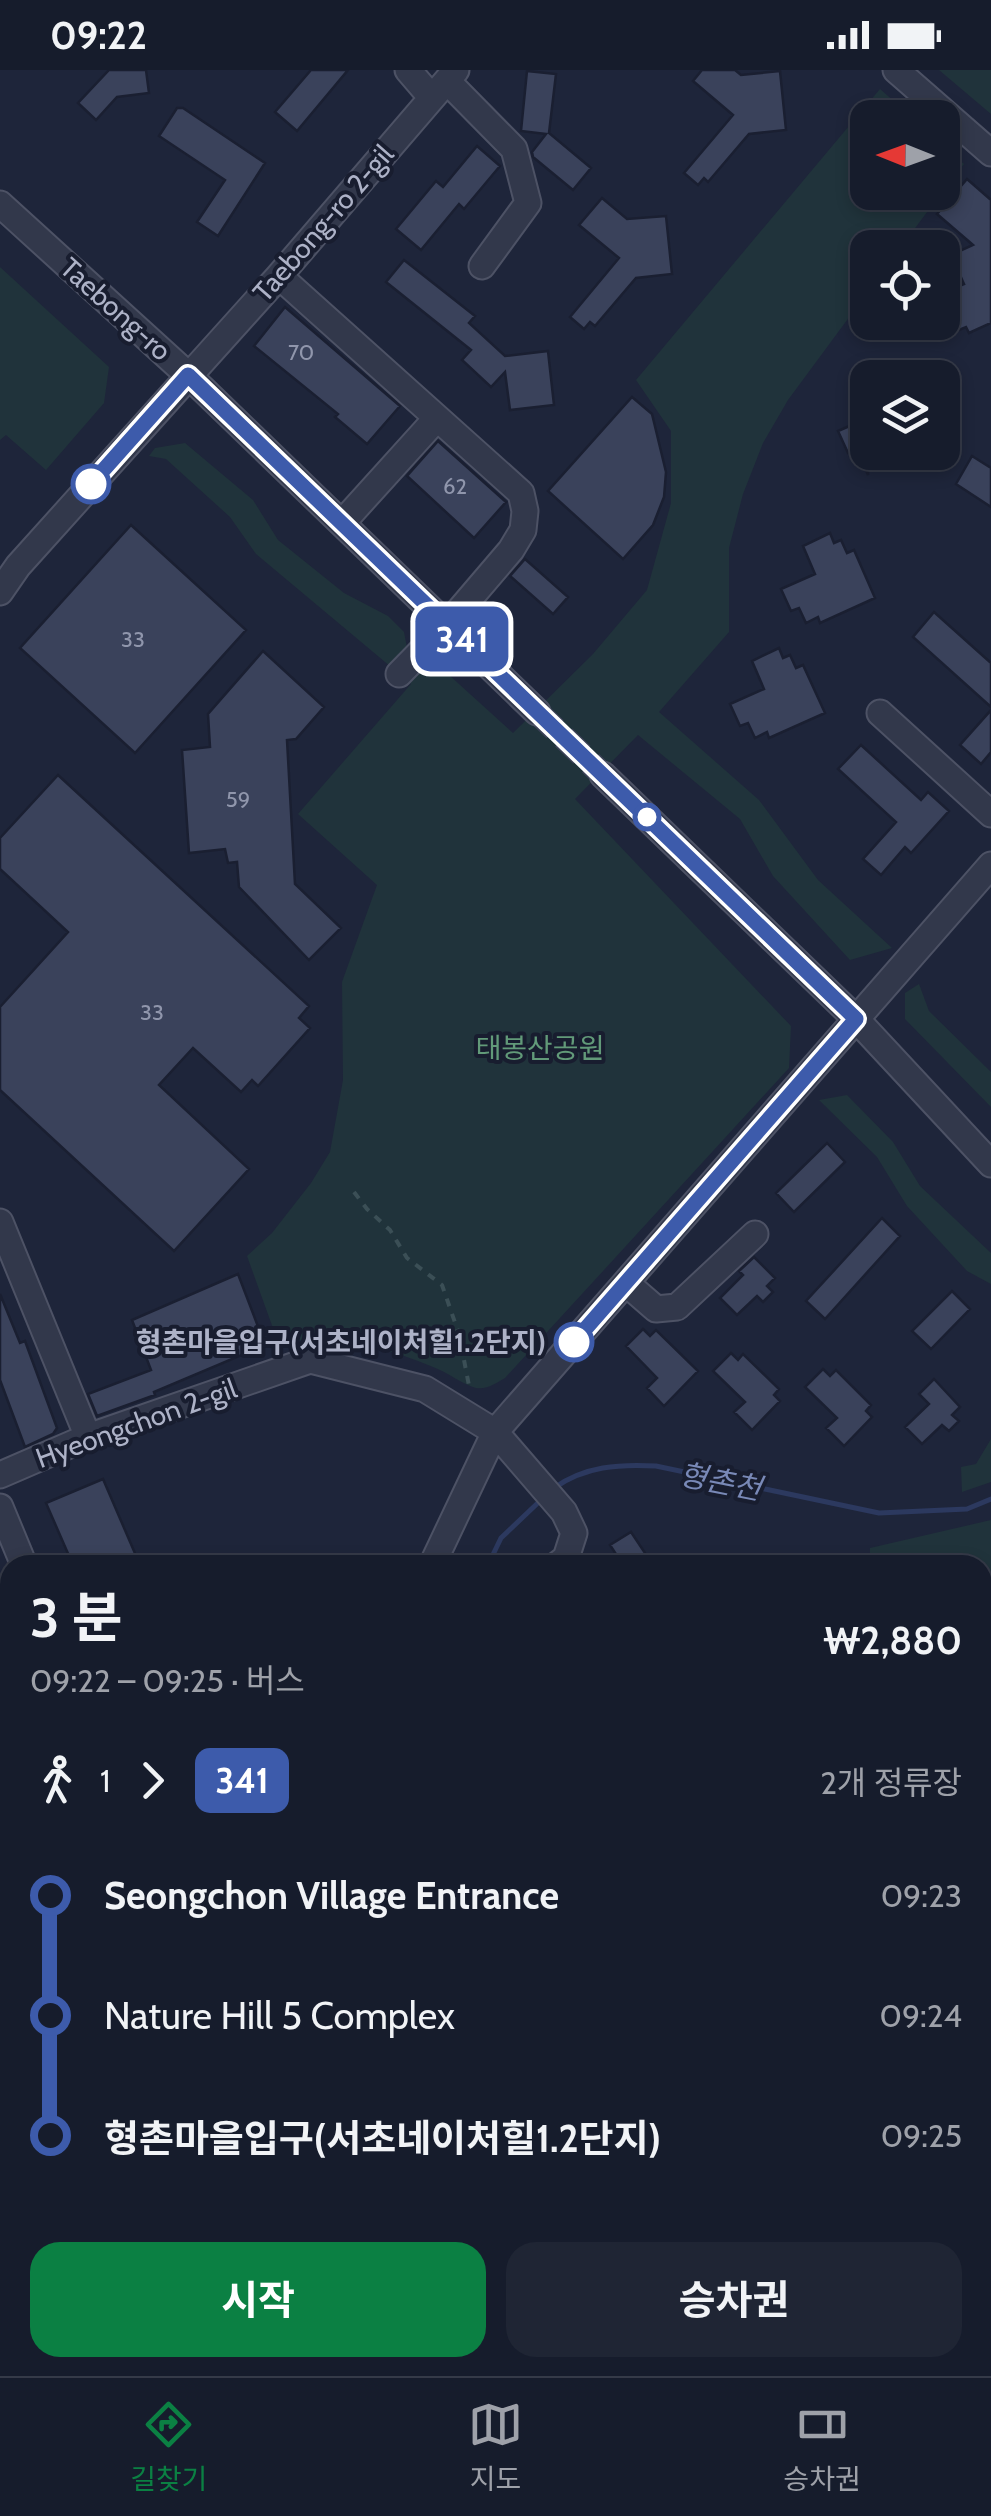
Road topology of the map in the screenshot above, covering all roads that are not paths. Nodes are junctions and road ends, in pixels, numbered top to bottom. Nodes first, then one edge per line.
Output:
1 (408, 70) edge
2 (896, 70) edge
3 (445, 83) edge
4 (991, 153) edge
5 (0, 204) edge
6 (482, 266) dead end
7 (278, 276) junction
8 (188, 375) junction
9 (437, 418) junction
10 (342, 524) junction
11 (0, 592) edge
12 (447, 625) junction
13 (399, 674) dead end
14 (537, 712) tunnel mouth
15 (880, 713) dead end
16 (603, 775) tunnel mouth
17 (991, 814) edge
18 (991, 865) edge
19 (856, 1019) junction
20 (991, 1164) edge
21 (0, 1222) edge
22 (755, 1234) dead end
23 (626, 1283) junction
24 (495, 1432) junction
25 (88, 1438) junction
26 (0, 1475) edge
27 (0, 1507) edge
28 (20, 1555) edge
29 (437, 1555) edge
30 (567, 1555) edge

1 - 3 street
2 - 4 street
3 - 6 street
3 - 7 street, Taebong-ro 2-gil
5 - 8 street, Taebong-ro
7 - 8 street, Taebong-ro 2-gil
7 - 9 street
8 - 10 street, Taebong-ro
8 - 11 street, Taebong-ro 2-gil
9 - 10 street
9 - 12 street
10 - 12 street, Taebong-ro
12 - 13 street
12 - 14 street, Taebong-ro
15 - 17 street
16 - 19 street
18 - 19 street
19 - 20 street
19 - 23 street
21 - 25 street
22 - 23 street
23 - 24 street
24 - 25 street, Hyeongchon 2-gil
24 - 29 street
24 - 30 street, Hyeongchon 2-gil
25 - 26 street, Hyeongchon 2-gil
27 - 28 street

